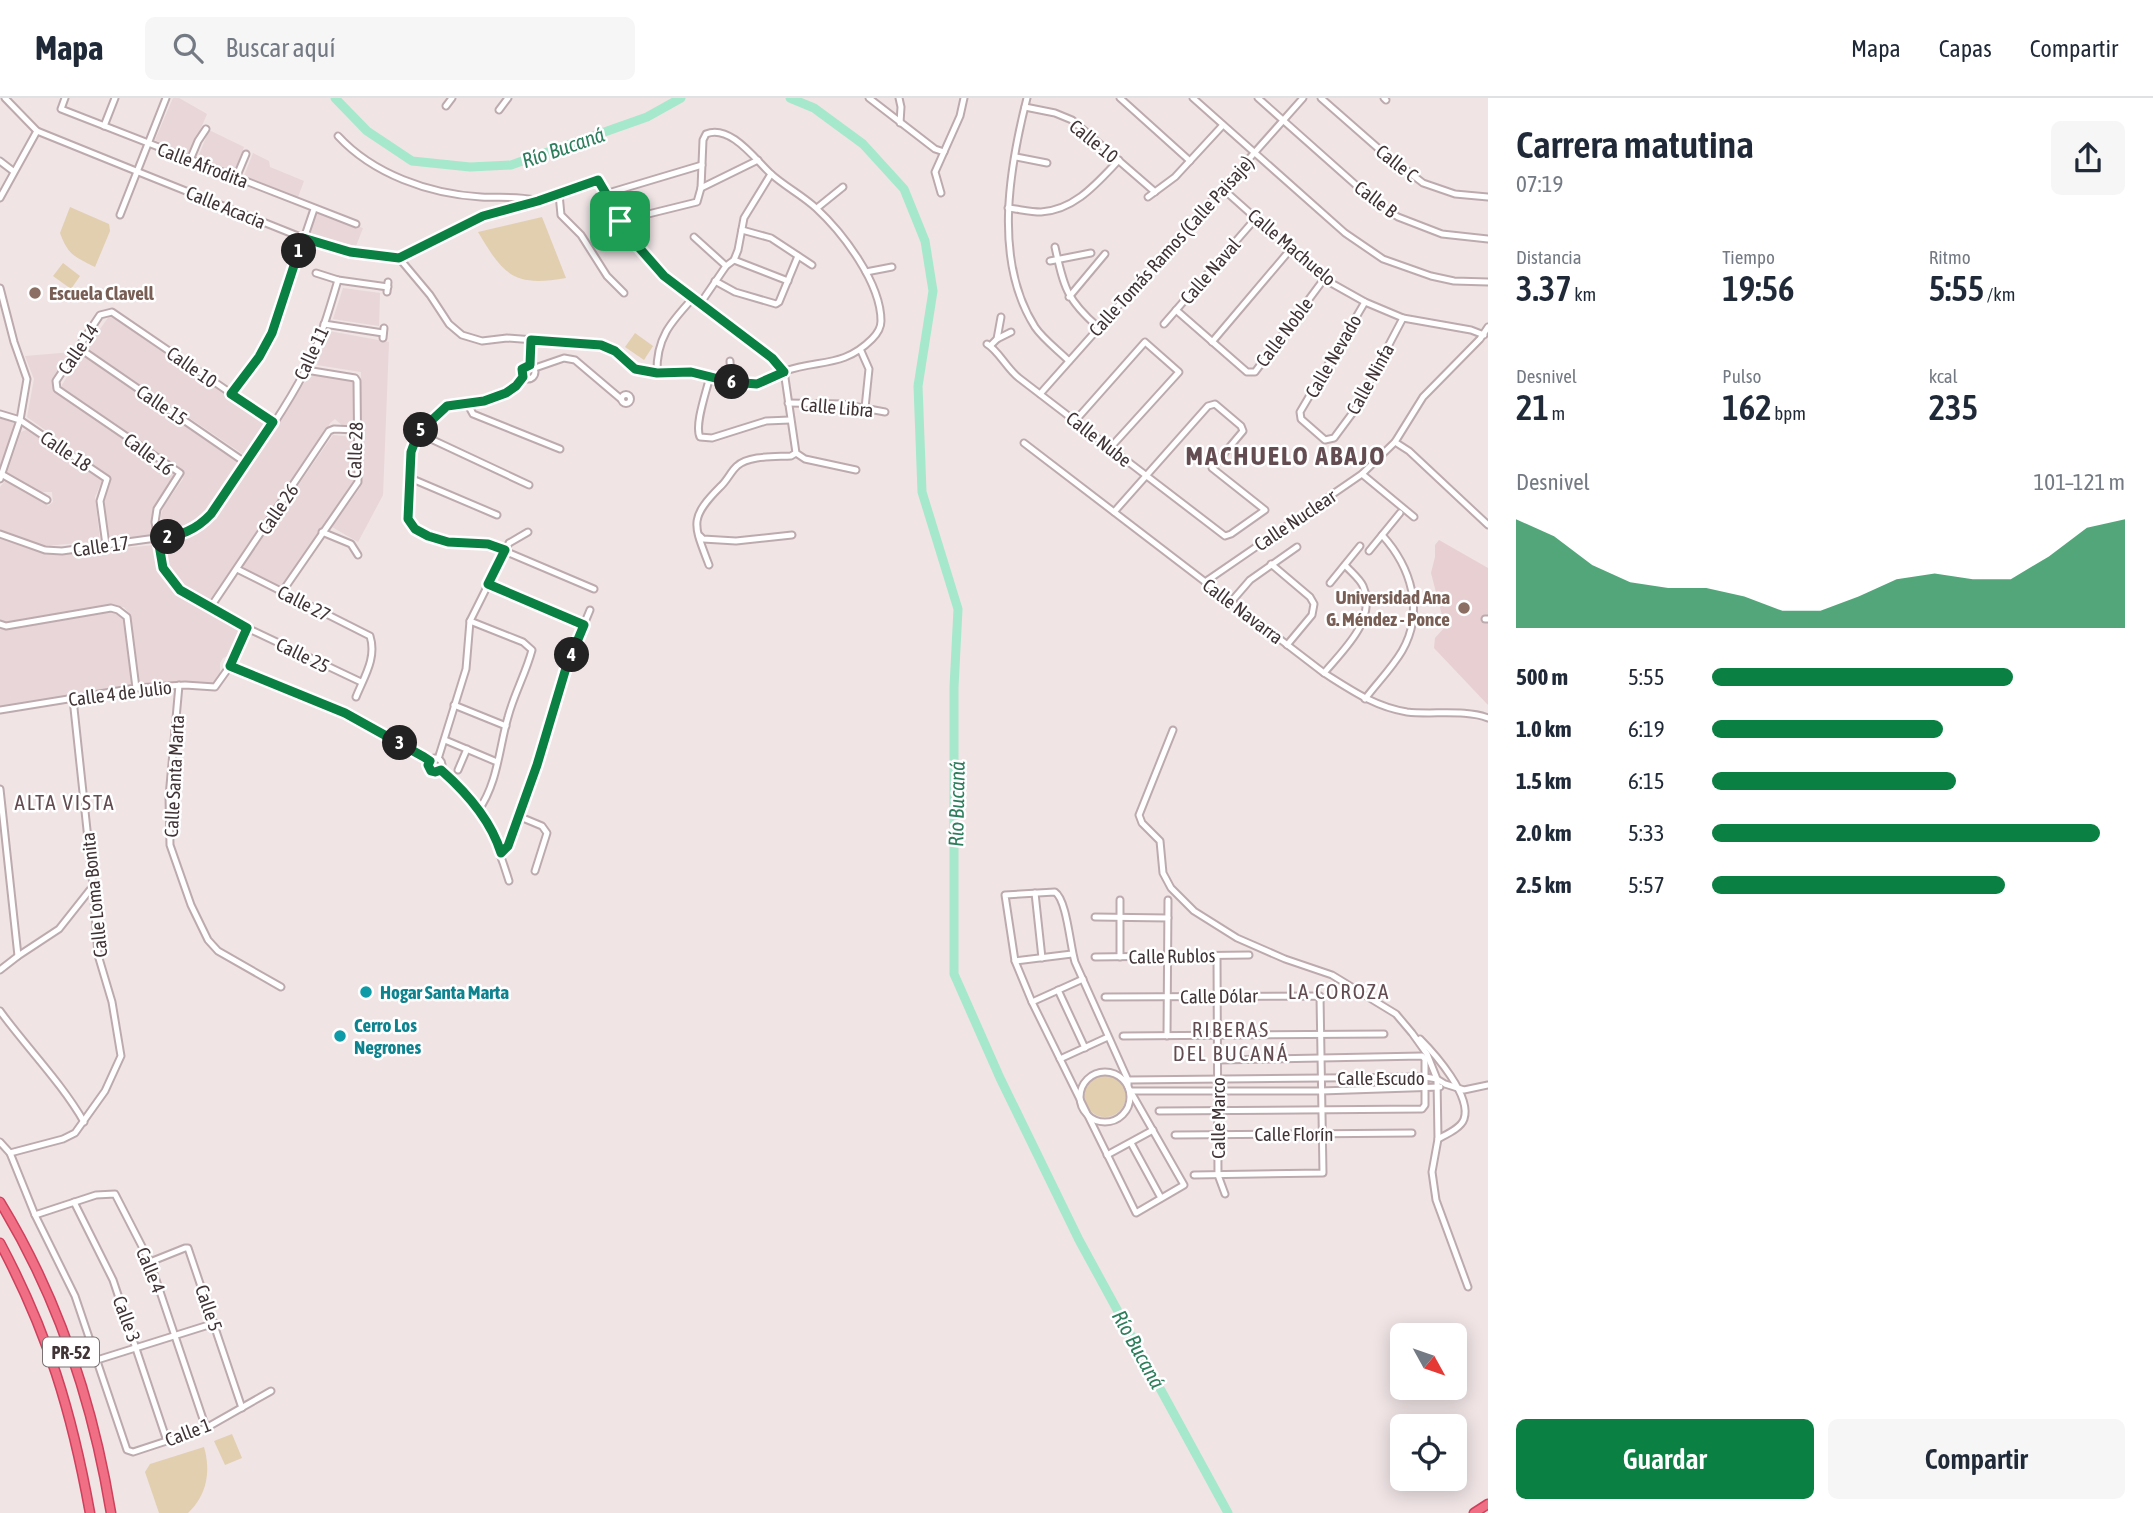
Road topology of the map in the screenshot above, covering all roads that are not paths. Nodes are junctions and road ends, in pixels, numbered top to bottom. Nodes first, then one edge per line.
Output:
1 (5, 98) edge
2 (65, 98) edge
3 (115, 98) edge
4 (166, 98) edge
5 (508, 98) edge
6 (869, 98) edge
7 (899, 98) edge
8 (964, 98) edge
9 (1027, 98) edge
10 (1120, 98) edge
11 (1193, 98) edge
12 (1258, 98) edge
13 (1303, 98) edge
14 (1321, 98) edge
15 (1025, 107) junction
16 (503, 108) dead end
17 (1283, 120) junction
18 (900, 123) junction
19 (1223, 125) junction
20 (104, 126) junction
21 (206, 129) dead end
22 (37, 131) junction
23 (338, 136) dead end
24 (147, 143) junction
25 (944, 152) junction
26 (246, 153) dead end
27 (1254, 153) junction
28 (1016, 157) junction
29 (191, 160) junction
30 (758, 160) junction
31 (1119, 160) junction
32 (1190, 161) junction
33 (0, 162) edge
34 (1048, 163) dead end
35 (702, 165) junction
36 (13, 171) junction
37 (136, 171) junction
38 (771, 174) junction
39 (236, 178) junction
40 (843, 187) dead end
41 (701, 188) junction
42 (1223, 189) junction
43 (1155, 192) junction
44 (941, 193) dead end
45 (559, 194) junction
46 (605, 194) junction
47 (1148, 197) dead end
48 (1488, 197) edge
49 (0, 198) edge
50 (538, 201) junction
51 (817, 208) junction
52 (1007, 208) junction
53 (314, 209) junction
54 (120, 215) dead end
55 (1256, 218) junction
56 (620, 221) junction
57 (356, 224) dead end
58 (742, 230) junction
59 (694, 237) dead end
60 (303, 238) junction
61 (1488, 239) edge
62 (1055, 247) dead end
63 (1290, 250) junction
64 (1091, 253) dead end
65 (1105, 254) dead end
66 (798, 256) junction
67 (399, 258) junction
68 (734, 260) junction
69 (1058, 260) junction
70 (1050, 261) dead end
71 (813, 265) dead end
72 (726, 267) junction
73 (892, 267) dead end
74 (866, 272) junction
75 (316, 273) dead end
76 (1324, 279) junction
77 (338, 280) junction
78 (715, 281) junction
79 (788, 281) junction
80 (1488, 282) edge
81 (387, 287) dead end
82 (0, 288) edge
83 (624, 293) dead end
84 (1069, 297) junction
85 (693, 298) junction
86 (1365, 302) junction
87 (701, 304) junction
88 (1176, 310) junction
89 (112, 312) joint
90 (1001, 317) dead end
91 (1403, 318) junction
92 (324, 324) junction
93 (1164, 324) dead end
94 (1098, 327) junction
95 (1488, 327) edge
96 (1011, 332) dead end
97 (383, 333) dead end
98 (1484, 335) junction
99 (997, 339) junction
100 (531, 340) junction
101 (1212, 342) junction
102 (79, 348) junction
103 (860, 351) junction
104 (730, 361) dead end
105 (1069, 361) junction
106 (532, 366) junction
107 (306, 370) junction
108 (784, 372) junction
109 (657, 373) junction
110 (710, 376) junction
111 (523, 377) junction
112 (731, 382) junction
113 (62, 393) joint
114 (231, 394) junction
115 (1040, 394) junction
116 (621, 399) dead end
117 (467, 403) junction
118 (788, 403) junction
119 (865, 408) junction
120 (885, 412) dead end
121 (0, 414) edge
122 (20, 420) junction
123 (790, 420) junction
124 (1075, 421) junction
125 (273, 422) junction
126 (356, 430) junction
127 (418, 433) junction
128 (1335, 438) joint
129 (1395, 442) junction
130 (1024, 443) dead end
131 (1110, 448) junction
132 (560, 449) dead end
133 (796, 453) junction
134 (246, 463) junction
135 (856, 470) dead end
136 (1362, 474) junction
137 (1146, 476) junction
138 (1, 477) edge
139 (410, 478) junction
140 (529, 485) dead end
141 (47, 500) dead end
142 (1114, 512) junction
143 (1400, 513) dead end
144 (497, 515) dead end
145 (1414, 517) dead end
146 (1488, 525) edge
147 (322, 532) junction
148 (528, 532) dead end
149 (0, 534) edge
150 (697, 534) junction
151 (792, 535) dead end
152 (1382, 535) junction
153 (158, 539) junction
154 (106, 545) junction
155 (1360, 546) dead end
156 (1297, 547) dead end
157 (505, 550) junction
158 (1369, 551) dead end
159 (358, 555) dead end
160 (709, 565) dead end
161 (1271, 565) junction
162 (1345, 565) junction
163 (237, 569) junction
164 (1205, 582) junction
165 (1330, 583) dead end
166 (488, 584) junction
167 (594, 589) dead end
168 (282, 592) junction
169 (1231, 602) junction
170 (210, 608) junction
171 (590, 610) dead end
172 (470, 621) junction
173 (0, 624) edge
174 (584, 625) junction
175 (247, 628) junction
176 (1287, 645) junction
177 (230, 666) junction
178 (1325, 673) junction
179 (361, 682) junction
180 (179, 685) junction
181 (135, 688) junction
182 (356, 696) dead end
183 (73, 699) junction
184 (1365, 699) junction
185 (454, 705) junction
186 (0, 710) edge
187 (1488, 718) edge
188 (506, 726) junction
189 (1173, 730) dead end
190 (445, 740) junction
191 (467, 749) junction
192 (438, 759) junction
193 (430, 761) junction
194 (497, 762) junction
195 (441, 770) junction
196 (458, 770) dead end
197 (0, 789) edge
198 (478, 811) junction
199 (518, 816) junction
200 (501, 853) junction
201 (535, 871) dead end
202 (509, 881) dead end
203 (93, 887) junction
204 (1035, 893) junction
205 (1120, 900) dead end
206 (1168, 900) dead end
207 (1095, 917) dead end
208 (1120, 917) junction
209 (1168, 918) junction
210 (1072, 954) junction
211 (1248, 955) dead end
212 (18, 956) junction
213 (1168, 956) junction
214 (1217, 956) junction
215 (1095, 957) dead end
216 (1120, 957) junction
217 (1042, 958) junction
218 (1015, 961) junction
219 (0, 970) edge
220 (1083, 979) junction
221 (282, 987) dead end
222 (1058, 990) junction
223 (1216, 995) junction
224 (1167, 996) junction
225 (1105, 997) dead end
226 (1032, 1002) junction
227 (0, 1011) edge
228 (1412, 1033) junction
229 (1321, 1034) junction
230 (1384, 1034) dead end
231 (1167, 1035) junction
232 (1217, 1035) junction
233 (1123, 1036) dead end
234 (1108, 1037) junction
235 (1085, 1048) junction
236 (1321, 1058) junction
237 (1060, 1059) junction
238 (1218, 1060) junction
239 (1321, 1077) junction
240 (1425, 1077) junction
241 (1218, 1079) junction
242 (1437, 1079) junction
243 (1445, 1084) junction
244 (1488, 1085) edge
245 (1130, 1086) junction
246 (1425, 1088) junction
247 (1438, 1088) junction
248 (1457, 1088) junction
249 (1218, 1090) junction
250 (1321, 1091) junction
251 (1082, 1106) junction
252 (1322, 1110) junction
253 (1160, 1111) dead end
254 (1218, 1111) junction
255 (84, 1122) junction
256 (1153, 1130) junction
257 (1412, 1133) dead end
258 (1322, 1134) junction
259 (1175, 1135) dead end
260 (1218, 1135) junction
261 (1438, 1139) junction
262 (0, 1142) edge
263 (1131, 1143) junction
264 (10, 1153) junction
265 (1107, 1155) junction
266 (1194, 1175) dead end
267 (1219, 1175) junction
268 (1225, 1194) dead end
269 (1161, 1198) junction
270 (0, 1202) edge
271 (74, 1202) junction
272 (35, 1215) junction
273 (0, 1243) edge
274 (150, 1262) junction
275 (1468, 1287) dead end
276 (215, 1323) junction
277 (176, 1335) junction
278 (137, 1348) junction
279 (97, 1360) junction
280 (271, 1391) dead end
281 (242, 1408) junction
282 (206, 1428) junction
283 (167, 1441) junction
284 (1488, 1504) edge
285 (90, 1513) edge
286 (111, 1513) edge
287 (1474, 1513) edge

1 - 22 street, Calle Acacia
2 - 20 street, Calle Afrodita
3 - 20 street
4 - 24 street
5 - 16 street
6 - 18 street
7 - 18 street
8 - 25 street
9 - 15 street
10 - 32 street
11 - 19 street
12 - 17 street, Calle B
13 - 17 street, Calle Tomás Ramos (Calle Paisaje)
14 - 48 street, Calle C
15 - 28 street
15 - 31 street, Calle 10
17 - 27 street, Calle Tomás Ramos (Calle Paisaje)
17 - 61 street, Calle B
18 - 25 street
19 - 27 street
19 - 32 street
20 - 24 street, Calle Afrodita
21 - 29 street
22 - 36 street
22 - 37 street, Calle Acacia
23 - 50 street
24 - 29 street, Calle Afrodita
24 - 37 street
25 - 44 street
26 - 39 street
27 - 42 street, Calle Tomás Ramos (Calle Paisaje)
27 - 80 street
28 - 34 street
28 - 52 street
29 - 39 street, Calle Afrodita
30 - 35 street
30 - 38 street
30 - 41 street
31 - 43 street, Calle 10
31 - 52 street
32 - 43 street
33 - 36 street
35 - 41 street
35 - 46 street
36 - 49 street
37 - 54 street
37 - 60 street, Calle Acacia
38 - 51 street
38 - 58 street
39 - 53 street, Calle Afrodita
40 - 51 street
41 - 56 street
42 - 55 street, Calle Machuelo
42 - 94 street, Calle Tomás Ramos (Calle Paisaje)
43 - 47 street
45 - 46 street
45 - 50 street
45 - 83 street
46 - 56 street
50 - 67 street
51 - 74 street
52 - 105 street
53 - 57 street, Calle Afrodita
53 - 60 street
55 - 63 street, Calle Machuelo
55 - 88 street, Calle Naval
56 - 85 street
58 - 66 street
58 - 68 street
59 - 72 street
60 - 67 street, Calle Acacia
60 - 114 street
62 - 69 street
63 - 76 street, Calle Machuelo
63 - 101 street
64 - 69 street
65 - 84 street
66 - 71 street
66 - 79 street
67 - 100 street
68 - 72 street
68 - 79 street
69 - 70 street
69 - 84 street
72 - 78 street
73 - 74 street
74 - 103 street
75 - 77 street
76 - 86 street, Calle Machuelo
76 - 101 street, Calle Noble
77 - 81 street
77 - 92 street, Calle 11
78 - 79 street
78 - 87 street
82 - 122 street
84 - 94 street
85 - 87 street
85 - 109 street
86 - 91 street, Calle Machuelo
86 - 128 street, Calle Nevado
87 - 108 street
88 - 93 street, Calle Naval
88 - 101 street, Calle Noble
89 - 102 street, Calle 14
89 - 114 street, Calle 10
90 - 99 street
91 - 98 street, Calle Machuelo
91 - 128 street, Calle Ninfa
92 - 97 street
92 - 107 street, Calle 11
94 - 105 street, Calle Tomás Ramos (Calle Paisaje)
95 - 98 street, Calle Nuclear
96 - 99 street
98 - 129 street, Calle Nuclear
99 - 115 street, Calle Nube
100 - 106 street
100 - 109 street
102 - 113 street, Calle 14
102 - 134 street, Calle 15
103 - 108 street
103 - 119 street
104 - 112 street
105 - 115 street, Calle Tomás Ramos (Calle Paisaje)
106 - 111 street
106 - 111 street
106 - 116 street
107 - 125 street, Calle 11
107 - 126 street, Calle 28
108 - 112 street
108 - 118 street
109 - 110 street
110 - 112 street
110 - 123 street
111 - 117 street
113 - 153 street, Calle 16
114 - 125 street, Calle 10
115 - 124 street, Calle Nube
117 - 127 street
117 - 132 street
118 - 119 street, Calle Libra
118 - 123 street
119 - 120 street, Calle Libra
121 - 122 street, Calle 18
122 - 138 street
122 - 154 street, Calle 18
123 - 133 street
124 - 131 street, Calle Nube
124 - 131 street
125 - 134 street, Calle 17
126 - 147 street, Calle 28
126 - 163 street, Calle 26
127 - 139 street
127 - 140 street
129 - 136 street, Calle Nuclear
129 - 146 street
130 - 142 street, Calle Navarra
131 - 137 street, Calle Nube
133 - 135 street
133 - 150 street
134 - 153 street, Calle 17
136 - 145 street
136 - 164 street, Calle Nuclear
137 - 137 street, Calle Nube
137 - 142 street
138 - 141 street
139 - 144 street
139 - 157 street
142 - 164 street, Calle Navarra
143 - 152 street
147 - 159 street
147 - 168 street, Calle 28
148 - 157 street
149 - 154 street, Calle 17
150 - 151 street
150 - 160 street
152 - 158 street
152 - 184 street
153 - 154 street, Calle 17
153 - 170 street, Calle 25
155 - 162 street
156 - 161 street
157 - 166 street
157 - 167 street
161 - 169 street
161 - 176 street
162 - 165 street
162 - 178 street
163 - 168 street, Calle 27
163 - 170 street, Calle 26
164 - 169 street, Calle Navarra
166 - 172 street
166 - 174 street
168 - 179 street, Calle 27
169 - 176 street, Calle Navarra
170 - 175 street, Calle 25
171 - 174 street
172 - 185 street
172 - 188 street
173 - 181 street
174 - 199 street
175 - 177 street
175 - 179 street, Calle 25
176 - 178 street, Calle Navarra
177 - 180 street, Calle 4 de Julio
177 - 193 street
178 - 184 street, Calle Navarra
179 - 182 street
180 - 181 street, Calle 4 de Julio
180 - 221 street, Calle Santa Marta
181 - 183 street, Calle 4 de Julio
183 - 186 street, Calle 4 de Julio
183 - 203 street, Calle Loma Bonita
184 - 187 street, Calle Navarra
185 - 188 street
185 - 190 street
188 - 194 street
189 - 228 street
190 - 191 street
190 - 192 street
191 - 194 street
191 - 196 street
192 - 193 street
192 - 195 street
193 - 195 street
194 - 198 street
195 - 198 street
197 - 212 street
198 - 200 street
199 - 200 street
199 - 201 street
200 - 202 street
203 - 212 street
203 - 255 street, Calle Loma Bonita
204 - 210 street
204 - 217 street
204 - 218 street
205 - 208 street
206 - 209 street
207 - 208 street
208 - 209 street
208 - 216 street
209 - 213 street
210 - 217 street
210 - 220 street
211 - 214 street, Calle Rublos
212 - 219 street
213 - 214 street, Calle Rublos
213 - 216 street, Calle Rublos
213 - 224 street
214 - 223 street, Calle Marco
215 - 216 street, Calle Rublos
217 - 218 street
218 - 226 street
220 - 222 street
220 - 234 street
222 - 226 street
222 - 235 street
223 - 224 street, Calle Dólar
223 - 229 street, Calle Dólar
223 - 232 street, Calle Marco
224 - 225 street, Calle Dólar
224 - 231 street
226 - 237 street
227 - 255 street
228 - 242 street
228 - 248 street
229 - 230 street
229 - 232 street
229 - 236 street, Calle Dólar
231 - 232 street
231 - 233 street
232 - 238 street, Calle Marco
234 - 235 street
234 - 245 street
235 - 237 street
236 - 238 street
236 - 239 street, Calle Dólar
236 - 240 street
237 - 251 street
238 - 241 street, Calle Marco
239 - 240 street, Calle Escudo
239 - 241 street, Calle Escudo
239 - 250 street, Calle Dólar
240 - 242 street, Calle Escudo
240 - 246 street
241 - 245 street, Calle Escudo
241 - 249 street, Calle Marco
242 - 243 street, Calle Escudo
242 - 247 street
243 - 247 street, Calle Escudo
243 - 248 street
244 - 248 street
245 - 249 street, Calle Escudo
245 - 251 street
245 - 251 street
245 - 256 street
246 - 247 street, Calle Escudo
246 - 250 street, Calle Escudo
246 - 252 street
247 - 261 street
248 - 261 street
249 - 250 street, Calle Escudo
249 - 254 street, Calle Marco
250 - 252 street, Calle Dólar
251 - 265 street
252 - 254 street
252 - 258 street, Calle Dólar
253 - 254 street
254 - 260 street, Calle Marco
255 - 264 street, Calle Loma Bonita
256 - 263 street
256 - 269 street
257 - 258 street, Calle Florín
258 - 260 street, Calle Florín
258 - 267 street, Calle Dólar
259 - 260 street, Calle Florín
260 - 267 street, Calle Marco
261 - 275 street
262 - 264 street
263 - 265 street
263 - 269 street
264 - 272 street
265 - 269 street
266 - 267 street, Calle Dólar
267 - 268 street, Calle Marco
270 - 286 highway, PR-52
271 - 272 street, Calle 4
271 - 274 street, Calle 4
271 - 278 street, Calle 3
272 - 279 street
273 - 285 highway, PR-52
274 - 276 street, Calle 5
274 - 277 street, Calle 4
276 - 277 street
276 - 281 street, Calle 5
277 - 278 street
277 - 282 street, Calle 4
278 - 279 street
278 - 283 street, Calle 3
279 - 283 street, Calle 1
280 - 281 street, Calle 1
281 - 282 street, Calle 1
282 - 283 street, Calle 1
284 - 287 highway

